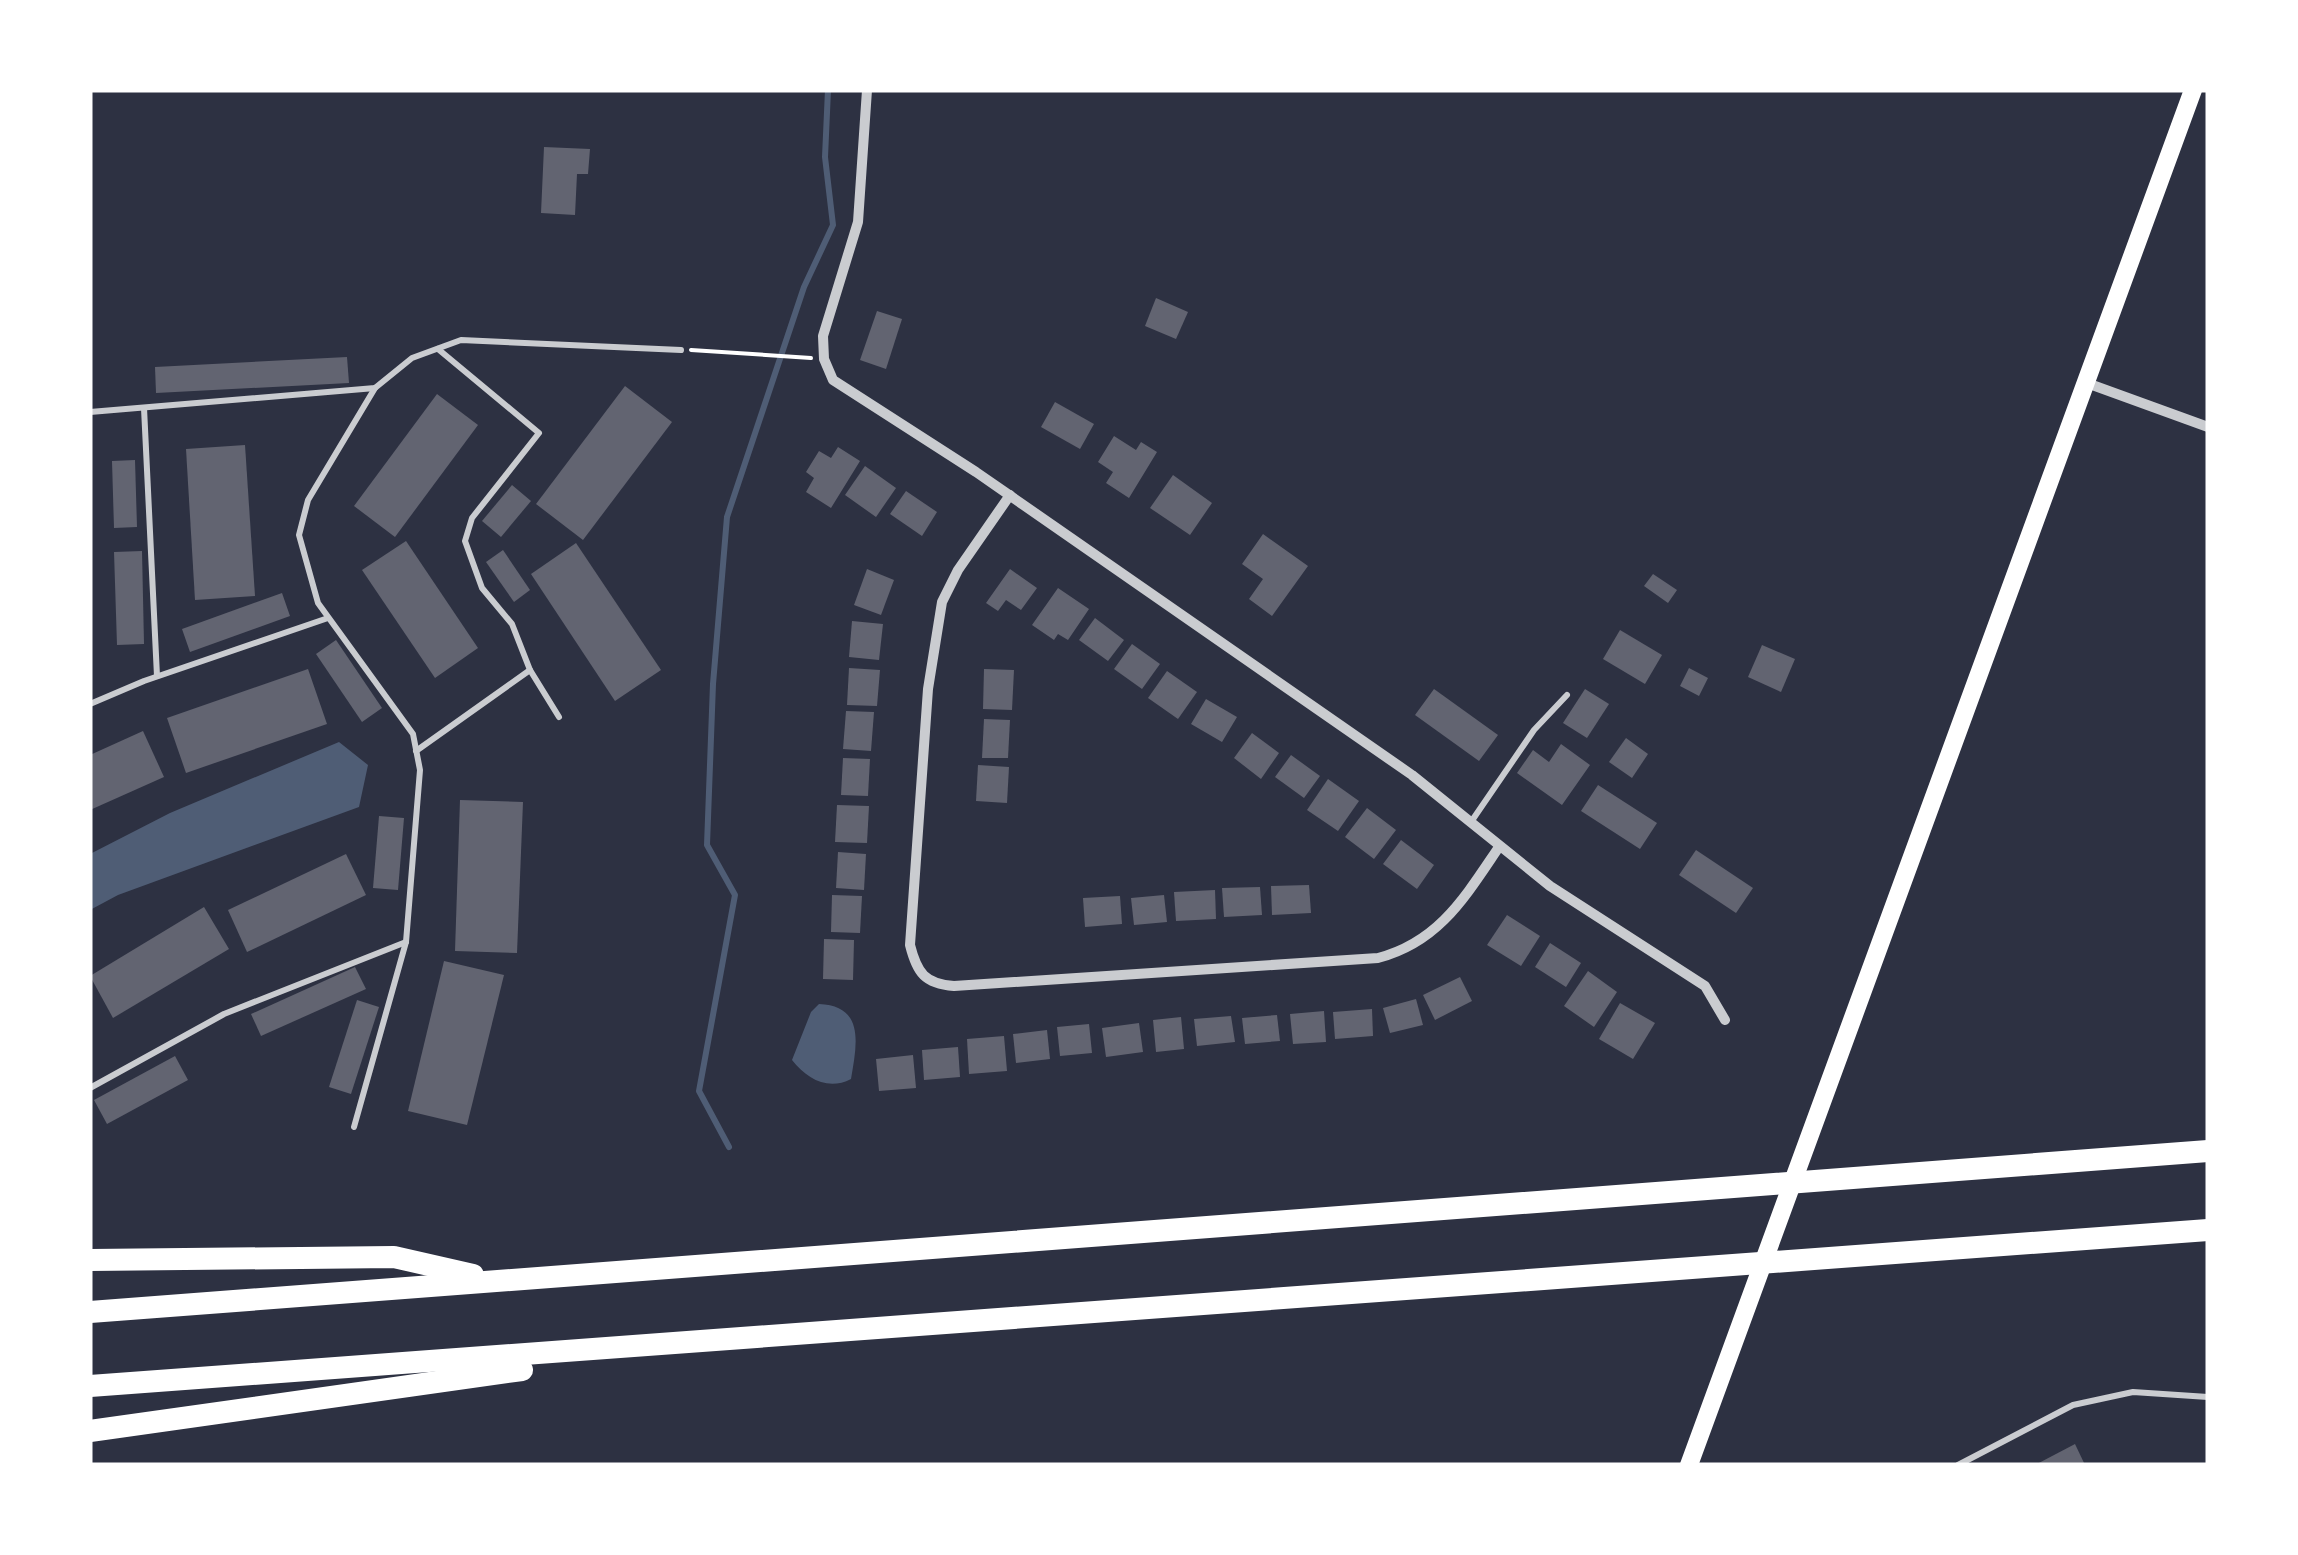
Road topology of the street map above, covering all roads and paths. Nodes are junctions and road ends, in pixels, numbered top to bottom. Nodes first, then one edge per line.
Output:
1 (867, 90) edge
2 (2193, 90) edge
3 (438, 348) junction
4 (681, 350) joint
5 (792, 357) dead end
6 (2083, 382) junction
7 (375, 388) junction
8 (144, 408) junction
9 (90, 412) edge
10 (2208, 427) edge
11 (1010, 495) junction
12 (328, 618) junction
13 (530, 670) junction
14 (157, 676) junction
15 (1567, 695) dead end
16 (90, 704) edge
17 (559, 717) dead end
18 (416, 751) junction
19 (1471, 822) junction
20 (1498, 846) junction
21 (406, 942) junction
22 (1725, 1020) dead end
23 (90, 1088) edge
24 (354, 1128) dead end
25 (2208, 1151) edge
26 (2208, 1230) edge
27 (90, 1260) edge
28 (496, 1280) junction
29 (90, 1312) edge
30 (762, 1338) junction
31 (90, 1386) edge
32 (2208, 1397) edge
33 (90, 1431) edge
34 (1689, 1465) edge
35 (1958, 1465) edge

1 - 11 street
2 - 6 main road
3 - 4 lane
3 - 7 lane
3 - 13 lane
4 - 5 path
6 - 10 street
6 - 34 main road
7 - 8 lane
7 - 12 lane
8 - 9 lane
8 - 14 lane
11 - 19 street
11 - 20 street
12 - 14 lane
12 - 18 lane
13 - 17 lane
13 - 18 lane
14 - 16 lane
15 - 19 lane
18 - 21 lane
19 - 20 street
20 - 22 street
21 - 23 lane
21 - 24 lane
25 - 28 highway
26 - 30 highway
27 - 28 highway
28 - 29 highway
30 - 31 highway
30 - 33 highway
32 - 35 lane

